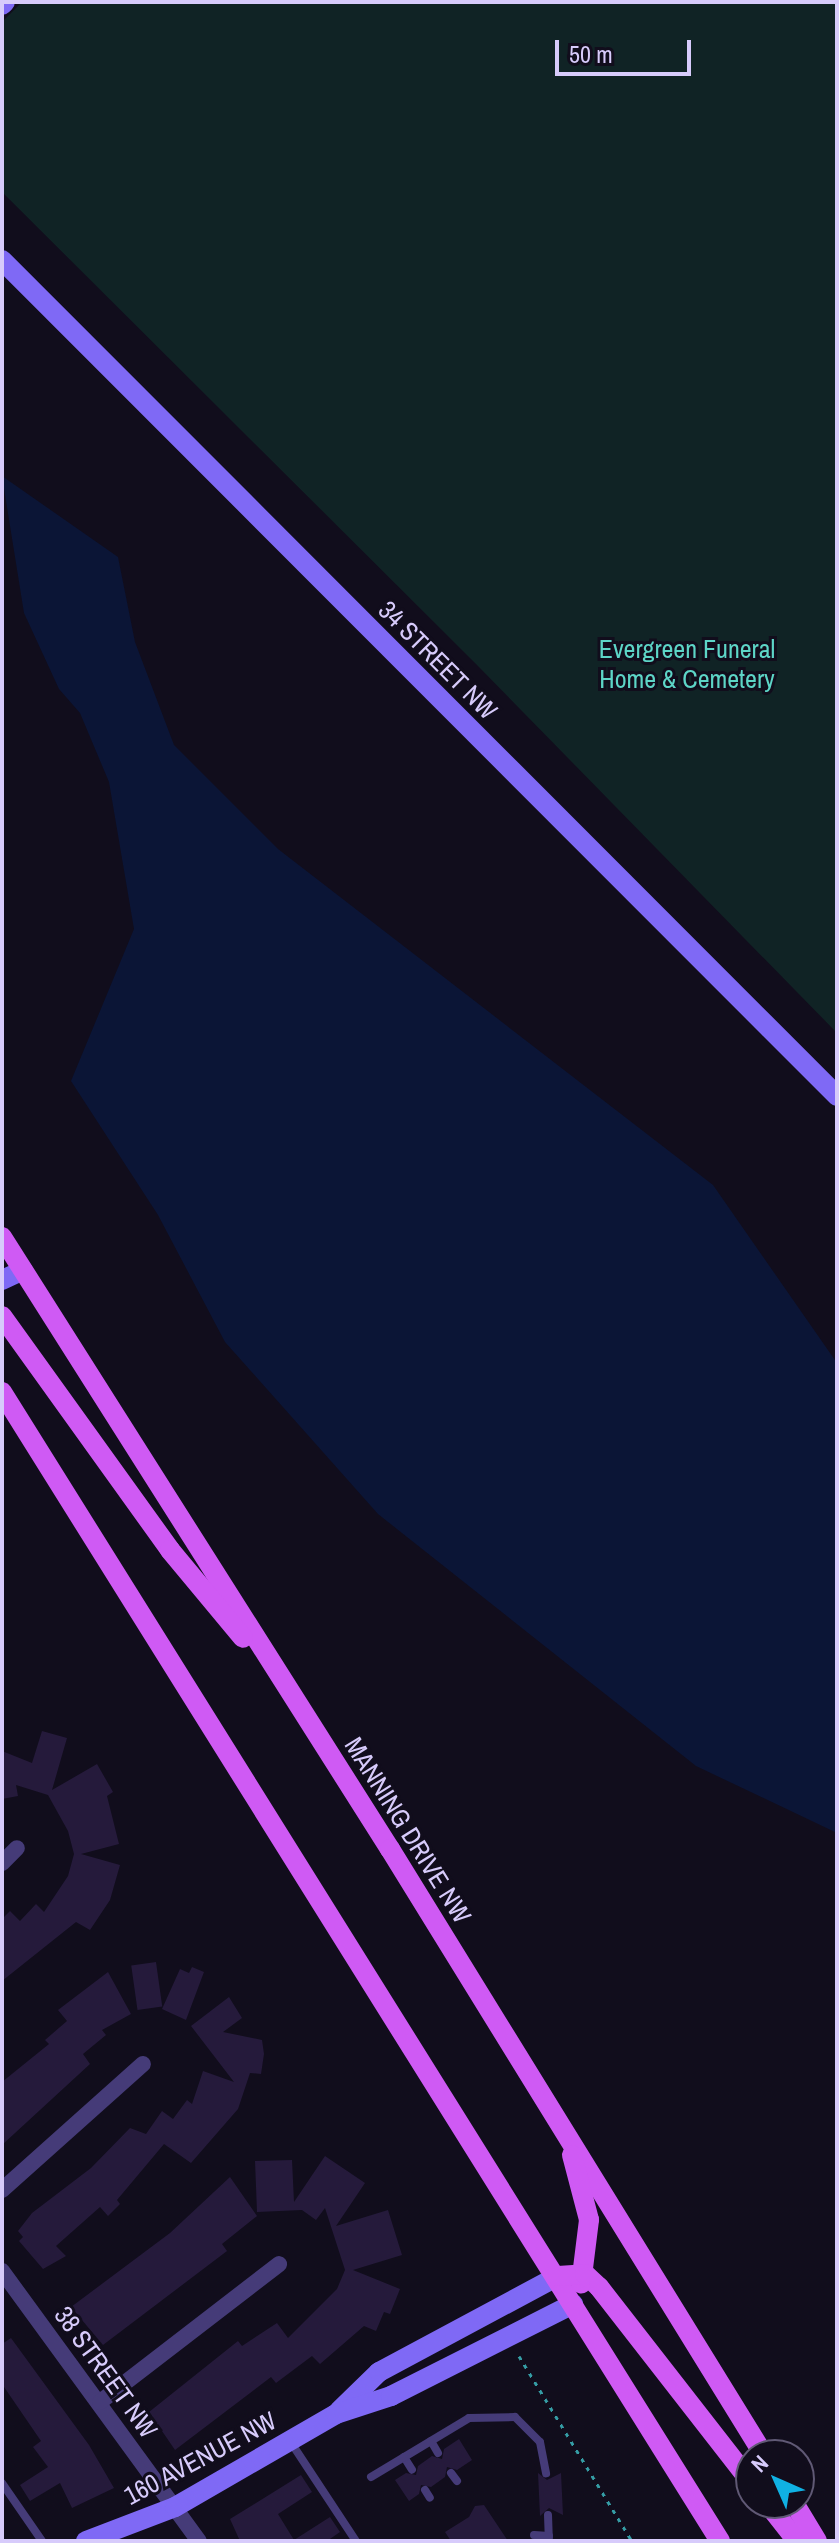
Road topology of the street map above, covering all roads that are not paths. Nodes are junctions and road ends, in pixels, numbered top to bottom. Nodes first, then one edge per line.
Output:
1 (2, 260) edge
2 (837, 1096) edge
3 (4, 1245) edge
4 (23, 1270) junction
5 (2, 1280) edge
6 (2, 1316) edge
7 (2, 1392) edge
8 (2, 1415) edge
9 (51, 1471) junction
10 (286, 1686) junction
11 (17, 1848) dead end
12 (2, 1863) edge
13 (143, 2064) dead end
14 (567, 2136) junction
15 (2, 2190) edge
16 (279, 2264) dead end
17 (2, 2271) edge
18 (585, 2274) junction
19 (558, 2276) junction
20 (573, 2304) junction
21 (100, 2402) junction
22 (336, 2414) junction
23 (754, 2439) edge
24 (290, 2440) junction
25 (431, 2441) junction
26 (438, 2453) dead end
27 (404, 2457) junction
28 (735, 2462) edge
29 (412, 2470) dead end
30 (546, 2473) dead end
31 (371, 2477) dead end
32 (2, 2483) edge
33 (175, 2507) junction
34 (548, 2515) dead end
35 (780, 2519) edge
36 (804, 2519) edge
37 (534, 2535) dead end
38 (549, 2539) edge
39 (42, 2541) edge
40 (86, 2541) edge
41 (199, 2541) edge
42 (356, 2541) edge
43 (720, 2541) edge
44 (797, 2541) edge
45 (817, 2541) edge

1 - 2 street, 34 STREET NW
3 - 4 main road, MANNING DRIVE NW
4 - 5 street
4 - 10 main road, MANNING DRIVE NW
6 - 10 main road
7 - 9 main road
8 - 9 main road
9 - 19 main road
10 - 14 main road, MANNING DRIVE NW
11 - 12 street
13 - 15 street
14 - 18 main road
14 - 23 main road, MANNING DRIVE NW
16 - 21 street
17 - 21 street, 38 STREET NW
18 - 19 main road
18 - 20 main road
18 - 28 main road
19 - 20 main road
19 - 22 street, 160 AVENUE NW
20 - 22 street, 160 AVENUE NW
20 - 43 main road
21 - 33 street, 38 STREET NW
22 - 24 street, 160 AVENUE NW
24 - 33 street, 160 AVENUE NW
24 - 42 lane
25 - 26 lane
25 - 27 lane
25 - 30 lane
27 - 29 lane
27 - 31 lane
32 - 39 lane
33 - 40 street, 160 AVENUE NW
33 - 41 street, 38 STREET NW
34 - 38 lane
35 - 44 main road
36 - 45 main road
37 - 38 lane

